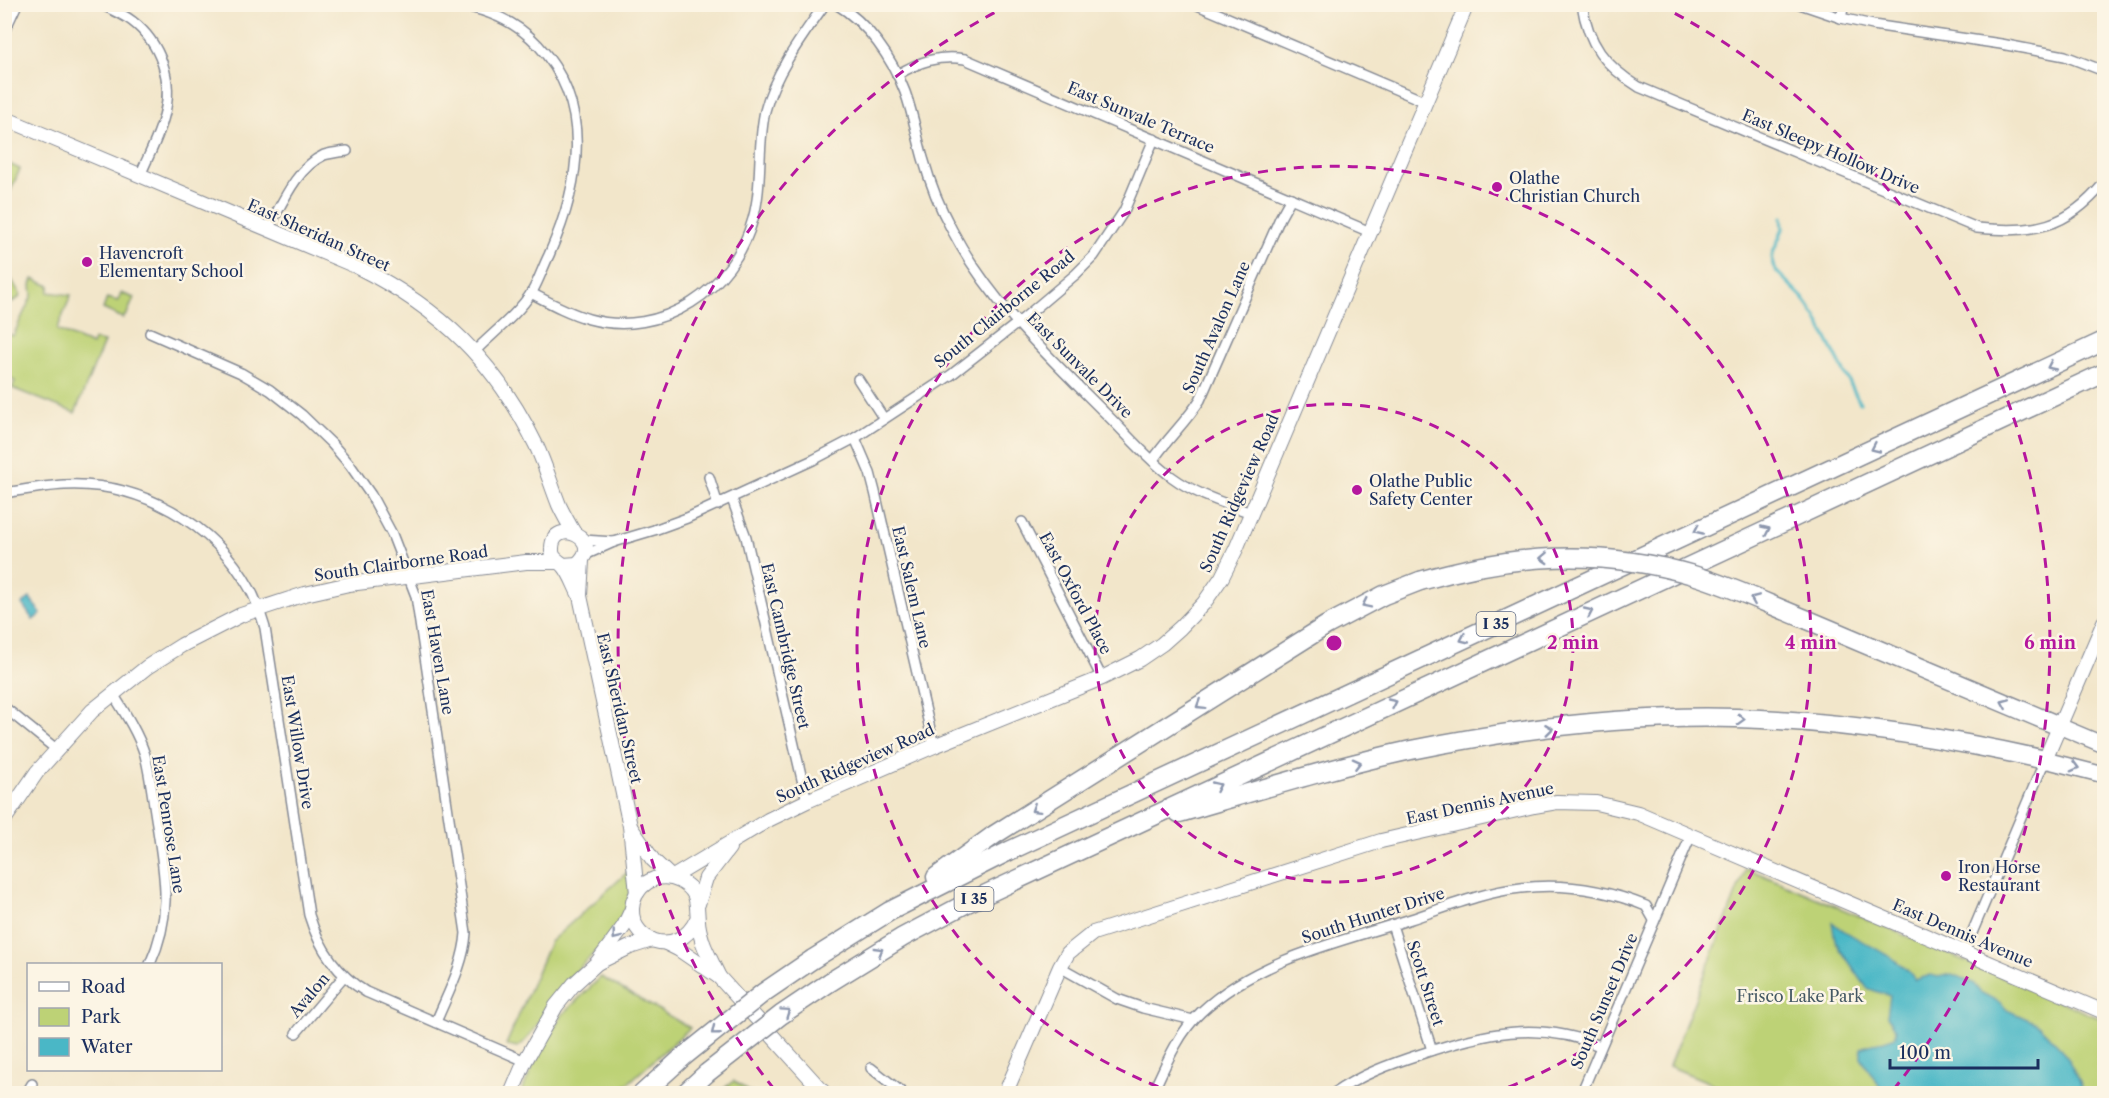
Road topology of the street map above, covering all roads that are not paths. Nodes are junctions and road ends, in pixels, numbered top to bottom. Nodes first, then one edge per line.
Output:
1 (16, 4) edge
2 (100, 4) edge
3 (454, 4) edge
4 (825, 4) edge
5 (836, 4) edge
6 (1195, 4) edge
7 (1467, 4) edge
8 (1582, 4) edge
9 (1800, 4) edge
10 (1844, 4) edge
11 (1841, 18) junction
12 (4, 32) edge
13 (2104, 70) edge
14 (897, 75) junction
15 (1426, 102) junction
16 (4, 118) edge
17 (1154, 139) junction
18 (347, 150) dead end
19 (140, 176) junction
20 (2104, 183) edge
21 (1291, 198) junction
22 (268, 229) junction
23 (1370, 232) junction
24 (531, 293) junction
25 (1017, 324) junction
26 (150, 333) dead end
27 (2104, 341) edge
28 (476, 351) junction
29 (2104, 372) edge
30 (858, 379) dead end
31 (884, 419) junction
32 (855, 438) junction
33 (1153, 460) junction
34 (709, 477) dead end
35 (4, 493) edge
36 (732, 499) junction
37 (718, 505) junction
38 (559, 506) junction
39 (1251, 513) junction
40 (1022, 522) dead end
41 (579, 537) junction
42 (554, 541) junction
43 (614, 542) junction
44 (583, 558) junction
45 (526, 562) junction
46 (561, 564) junction
47 (408, 575) junction
48 (580, 596) junction
49 (259, 609) junction
50 (2104, 622) edge
51 (1102, 678) junction
52 (113, 694) junction
53 (4, 707) edge
54 (2059, 726) junction
55 (2104, 745) edge
56 (934, 746) junction
57 (56, 749) junction
58 (2045, 760) junction
59 (2104, 775) edge
60 (807, 801) junction
61 (4, 820) edge
62 (630, 826) junction
63 (1126, 829) junction
64 (1691, 835) junction
65 (734, 842) junction
66 (672, 877) junction
67 (637, 892) junction
68 (698, 904) junction
69 (632, 908) junction
70 (890, 911) junction
71 (697, 919) junction
72 (1654, 920) junction
73 (1392, 925) junction
74 (652, 940) junction
75 (666, 943) junction
76 (1964, 952) junction
77 (150, 963) edge
78 (597, 963) junction
79 (1060, 967) junction
80 (344, 976) junction
81 (719, 976) junction
82 (2104, 1012) edge
83 (1193, 1020) junction
84 (436, 1022) junction
85 (296, 1033) dead end
86 (1600, 1046) junction
87 (1432, 1050) junction
88 (525, 1061) junction
89 (871, 1068) dead end
90 (32, 1084) dead end
91 (26, 1094) edge
92 (511, 1094) edge
93 (642, 1094) edge
94 (684, 1094) edge
95 (825, 1094) edge
96 (904, 1094) edge
97 (1005, 1094) edge
98 (1152, 1094) edge
99 (1333, 1094) edge
100 (1581, 1094) edge

1 - 12 street
2 - 19 street
3 - 24 street
4 - 24 street
5 - 14 street, East Sunvale Drive
6 - 15 street
7 - 15 street, South Ridgeview Road
8 - 20 street, East Sleepy Hollow Drive
9 - 11 street
10 - 11 street
11 - 13 street
14 - 17 street, East Sunvale Terrace
14 - 25 street, East Sunvale Drive
15 - 23 street, South Ridgeview Road
16 - 19 street, East Sheridan Street
17 - 21 street, East Sunvale Terrace
17 - 25 street, South Clairborne Road
18 - 22 street
19 - 22 street, East Sheridan Street
21 - 23 street, East Sunvale Terrace
21 - 33 street, South Avalon Lane
22 - 28 street, East Sheridan Street
23 - 39 street, South Ridgeview Road
24 - 28 street
25 - 31 street, South Clairborne Road
25 - 33 street, East Sunvale Drive
26 - 47 street, East Haven Lane
27 -> 70 highway, I 35
28 - 38 street, East Sheridan Street
63 -> 29 highway, I 35
30 - 31 street
31 - 32 street, South Clairborne Road
32 - 36 street, South Clairborne Road
32 - 56 street, East Salem Lane
33 - 39 street, East Sunvale Drive
34 - 37 street
35 - 49 street, East Willow Drive
36 - 37 street, South Clairborne Road
36 - 60 street, East Cambridge Street
37 - 43 street, South Clairborne Road
38 - 41 street, East Sheridan Street
38 - 42 street, East Sheridan Street
39 - 51 street, South Ridgeview Road
40 - 51 street, East Oxford Place
41 - 42 street
41 - 43 street, South Clairborne Road
41 - 44 street
42 - 45 street, South Clairborne Road
42 - 46 street
43 - 44 street, South Clairborne Road
44 - 46 street
44 - 48 street, East Sheridan Street
45 - 46 street, South Clairborne Road
45 - 47 street, South Clairborne Road
46 - 48 street, East Sheridan Street
47 - 49 street, South Clairborne Road
47 - 84 street, East Haven Lane
48 - 62 street, East Sheridan Street
49 - 52 street, South Clairborne Road
49 - 80 street, East Willow Drive
50 - 54 street
51 - 56 street, South Ridgeview Road
52 - 57 street, South Clairborne Road
52 - 77 street, East Penrose Lane
53 - 57 street
54 - 55 main road
54 - 58 street
54 -> 70 highway, bridge
56 - 60 street, South Ridgeview Road
57 - 61 street, South Clairborne Road
58 -> 59 main road
63 -> 58 highway
58 - 76 street
60 - 65 street, South Ridgeview Road
62 - 66 street, East Sheridan Street
62 - 67 street, East Sheridan Street
94 -> 63 highway, I 35, bridge
64 - 72 street, South Sunset Drive
64 - 76 street, East Dennis Avenue
64 - 79 street, East Dennis Avenue
65 - 66 street, South Ridgeview Road
65 - 68 street, South Ridgeview Road
66 - 67 street
66 - 68 street
67 - 69 street
68 - 71 street
69 - 74 street
69 -> 78 street
70 -> 93 highway, I 35, bridge
71 - 75 street
71 - 81 street
72 - 73 street, South Hunter Drive
72 - 86 street, South Sunset Drive
73 - 83 street, South Hunter Drive
73 - 87 street, Scott Street
74 - 75 street
74 - 78 street
75 - 81 street
76 - 82 street, East Dennis Avenue
78 - 88 street
79 - 83 street
79 - 97 street, East Dennis Avenue
80 - 84 street, East Willow Drive
80 - 85 street, Avalon
81 - 95 street
83 - 98 street, South Hunter Drive
84 - 88 street, East Willow Drive
86 - 87 street
86 - 100 street, South Sunset Drive
87 - 99 street
88 - 92 street
89 - 96 street
90 - 91 street

